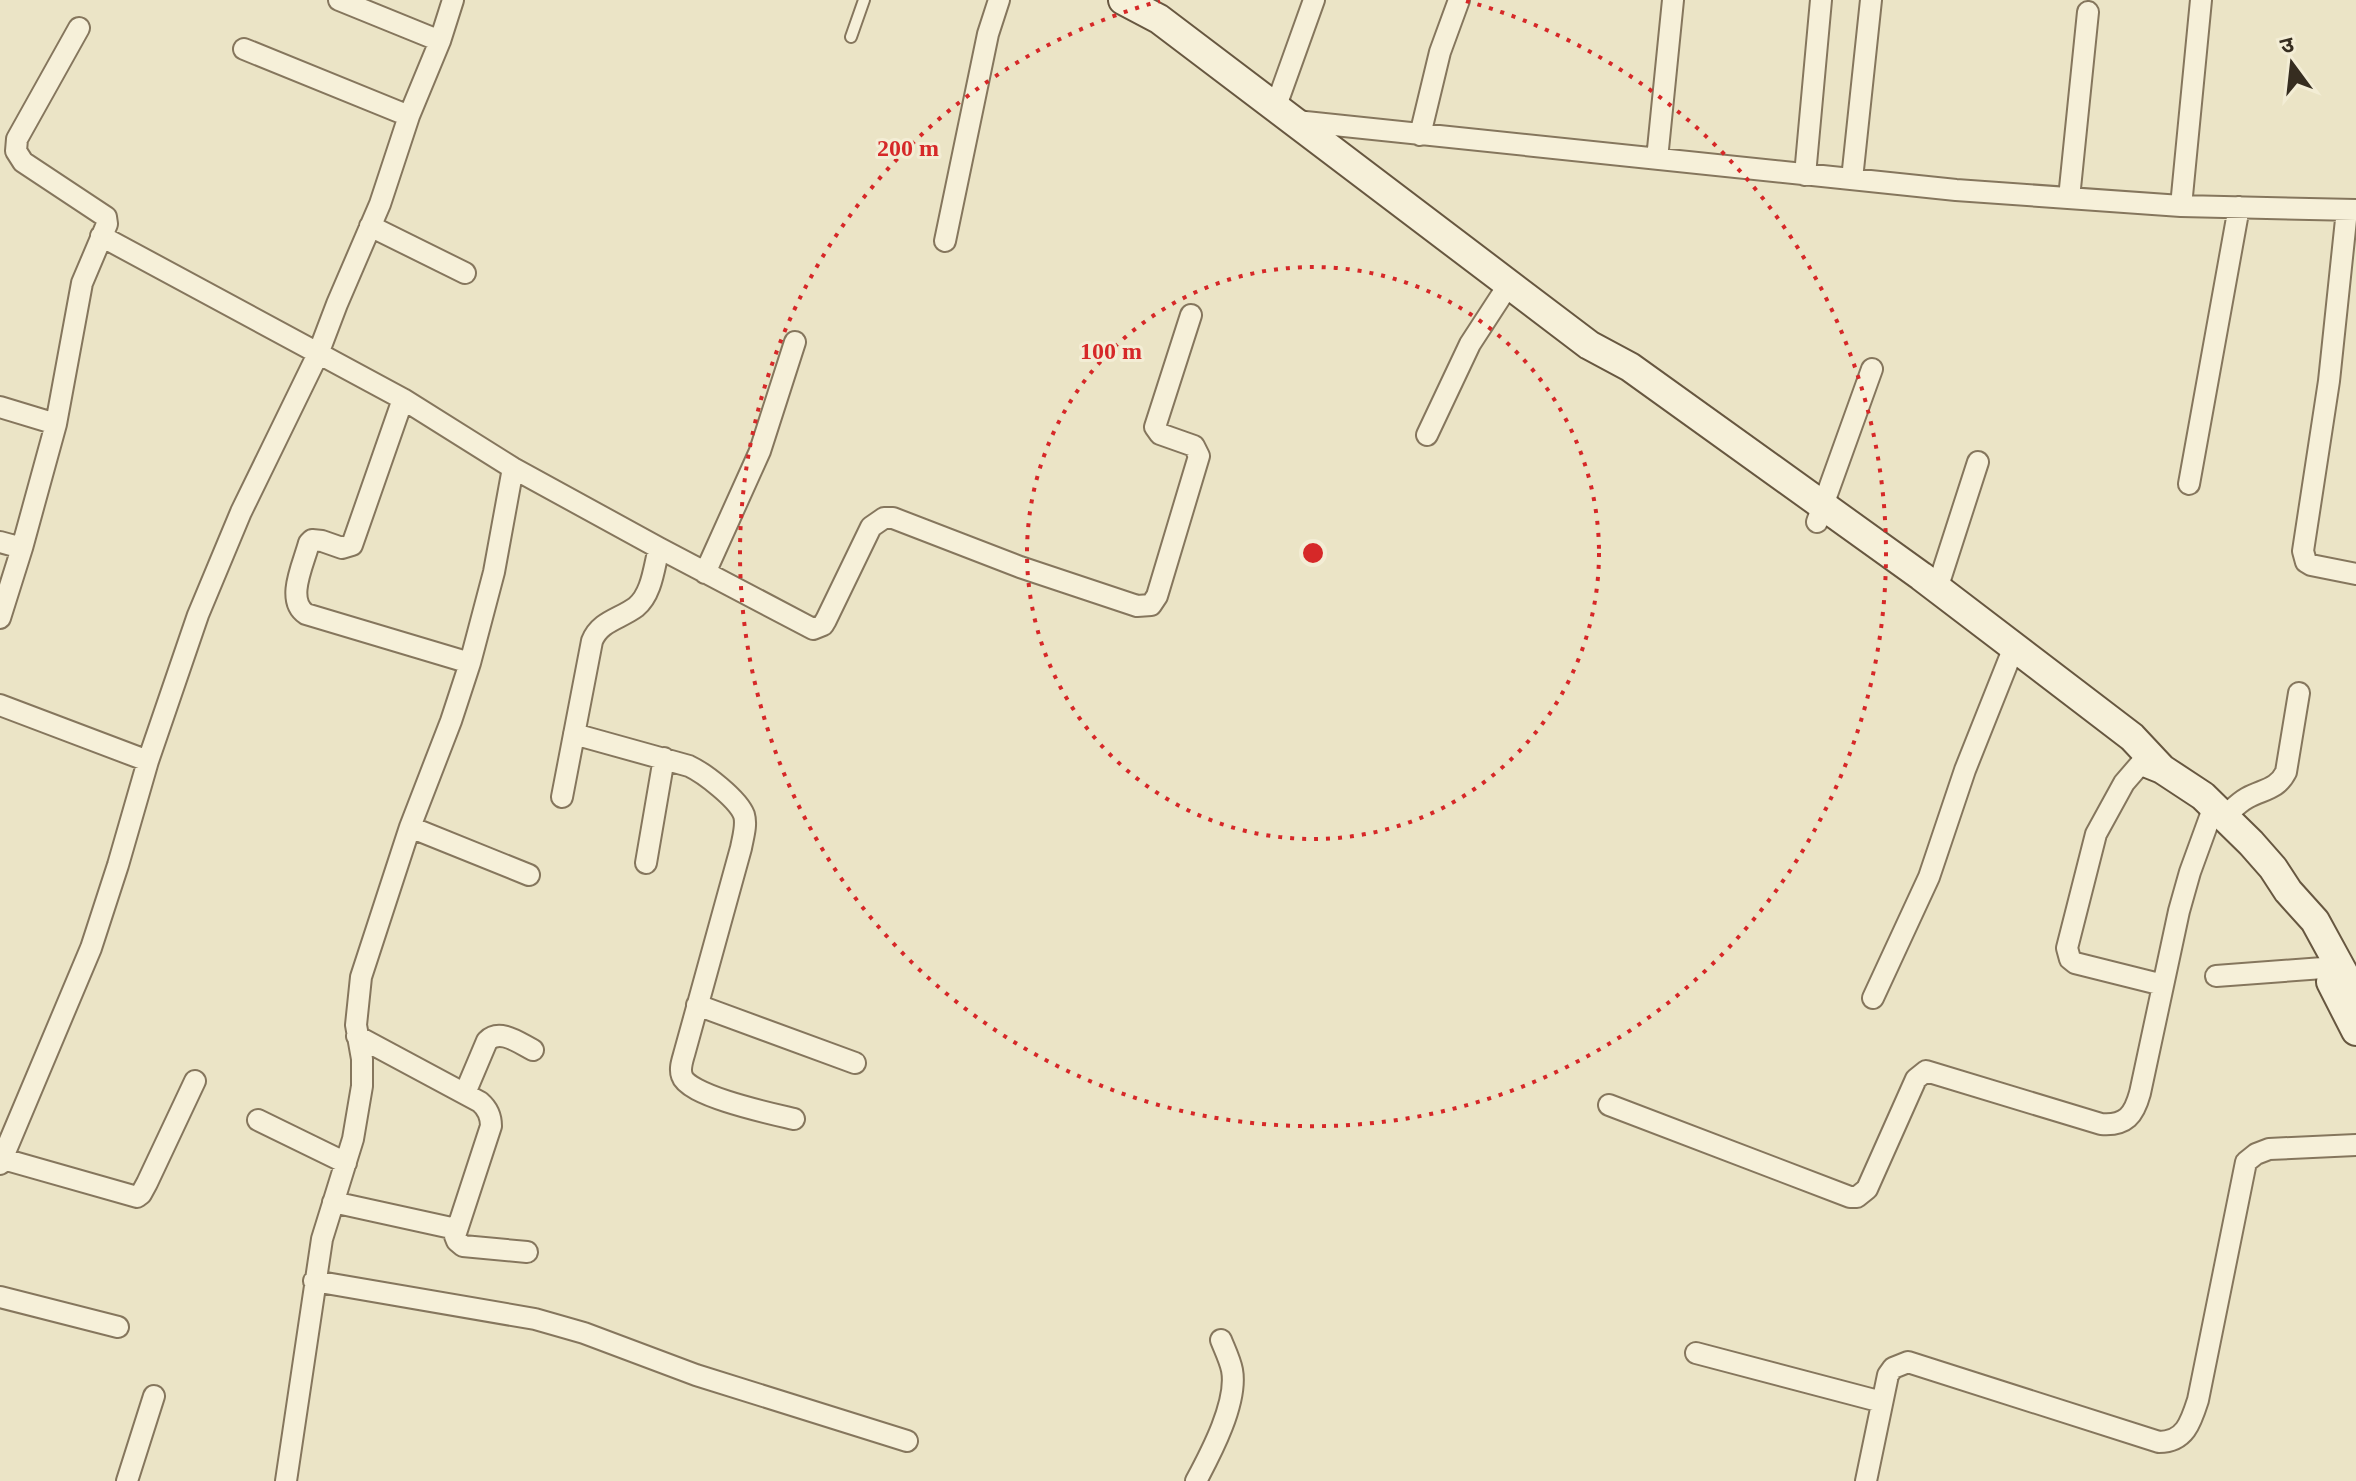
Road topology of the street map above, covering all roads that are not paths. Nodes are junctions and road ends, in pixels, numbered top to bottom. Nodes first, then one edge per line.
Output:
1 (339, 0) edge
2 (453, 0) edge
3 (864, 0) edge
4 (999, 0) edge
5 (1123, 0) edge
6 (1314, 0) edge
7 (1459, 0) edge
8 (1673, 0) edge
9 (1821, 0) edge
10 (1871, 0) edge
11 (2201, 0) edge
12 (1151, 10) edge
13 (2088, 12) dead end
14 (79, 28) dead end
15 (851, 37) dead end
16 (440, 41) junction
17 (244, 49) dead end
18 (1286, 114) junction
19 (409, 116) junction
20 (1420, 135) junction
21 (1657, 159) junction
22 (1805, 175) junction
23 (1852, 179) junction
24 (2069, 198) junction
25 (2181, 206) junction
26 (2239, 207) junction
27 (2351, 210) edge
28 (370, 226) junction
29 (101, 236) junction
30 (945, 241) dead end
31 (465, 273) dead end
32 (1509, 284) junction
33 (1191, 315) dead end
34 (795, 342) dead end
35 (318, 354) junction
36 (1872, 369) dead end
37 (403, 399) junction
38 (0, 407) edge
39 (56, 424) junction
40 (1427, 435) dead end
41 (1978, 462) dead end
42 (513, 468) junction
43 (2189, 484) dead end
44 (1821, 514) junction
45 (0, 542) edge
46 (22, 548) junction
47 (659, 548) junction
48 (705, 573) junction
49 (2356, 574) edge
50 (1937, 589) junction
51 (0, 618) edge
52 (2011, 654) junction
53 (470, 663) junction
54 (2299, 693) dead end
55 (0, 705) edge
56 (574, 734) junction
57 (664, 758) junction
58 (148, 761) junction
59 (2152, 765) junction
60 (562, 797) dead end
61 (2219, 811) junction
62 (410, 827) junction
63 (646, 863) dead end
64 (529, 875) dead end
65 (2288, 891) junction
66 (2323, 968) junction
67 (2216, 976) dead end
68 (2163, 985) junction
69 (2356, 996) edge
70 (1873, 998) dead end
71 (697, 1005) junction
72 (2356, 1031) edge
73 (357, 1036) junction
74 (533, 1050) dead end
75 (855, 1063) dead end
76 (195, 1081) dead end
77 (465, 1093) junction
78 (1609, 1105) dead end
79 (794, 1119) dead end
80 (258, 1120) dead end
81 (2356, 1145) edge
82 (1, 1160) edge
83 (346, 1163) junction
84 (333, 1202) junction
85 (456, 1229) junction
86 (527, 1252) dead end
87 (314, 1281) junction
88 (0, 1297) edge
89 (118, 1327) dead end
90 (1221, 1340) dead end
91 (1696, 1353) dead end
92 (154, 1396) dead end
93 (1882, 1402) junction
94 (907, 1441) dead end
95 (127, 1481) edge
96 (286, 1481) edge
97 (1196, 1481) edge
98 (1866, 1481) edge

1 - 16 street
2 - 16 street
3 - 15 lane
4 - 30 street
5 - 12 street
6 - 18 street
7 - 20 street
8 - 21 street
9 - 22 street
10 - 23 street
11 - 25 street
12 - 18 street
13 - 24 street
14 - 29 street
16 - 19 street
17 - 19 street
18 - 20 street
18 - 32 street
19 - 28 street
20 - 21 street
21 - 22 street
22 - 23 street
23 - 24 street
24 - 25 street
25 - 26 street
26 - 27 street
26 - 43 street
27 - 49 street
28 - 31 street
28 - 35 street
29 - 35 street
29 - 39 street
32 - 40 street
32 - 44 street
33 - 48 street
34 - 48 street
35 - 37 street
35 - 58 street
36 - 44 street
37 - 42 street
37 - 53 street
38 - 39 street
39 - 46 street
41 - 50 street
42 - 47 street
42 - 53 street
44 - 50 street
44 - 52 street
45 - 46 street
46 - 51 street
47 - 48 street
47 - 56 street
50 - 52 street
52 - 59 street
52 - 70 street
53 - 62 street
54 - 61 street
55 - 58 street
56 - 57 street
56 - 60 street
57 - 63 street
57 - 71 street
58 - 82 street
59 - 61 street
59 - 68 street
61 - 65 street
61 - 68 street
62 - 64 street
62 - 73 street
65 - 66 street
65 - 69 street
66 - 67 street
66 - 72 street
68 - 78 street
71 - 75 street
71 - 79 street
73 - 77 street
73 - 83 street
74 - 77 street
76 - 82 street
77 - 85 street
80 - 83 street
81 - 93 street
83 - 84 street
84 - 85 street
84 - 87 street
85 - 86 street
87 - 94 street
87 - 96 street
88 - 89 street
90 - 97 street
91 - 93 street
92 - 95 street
93 - 98 street

